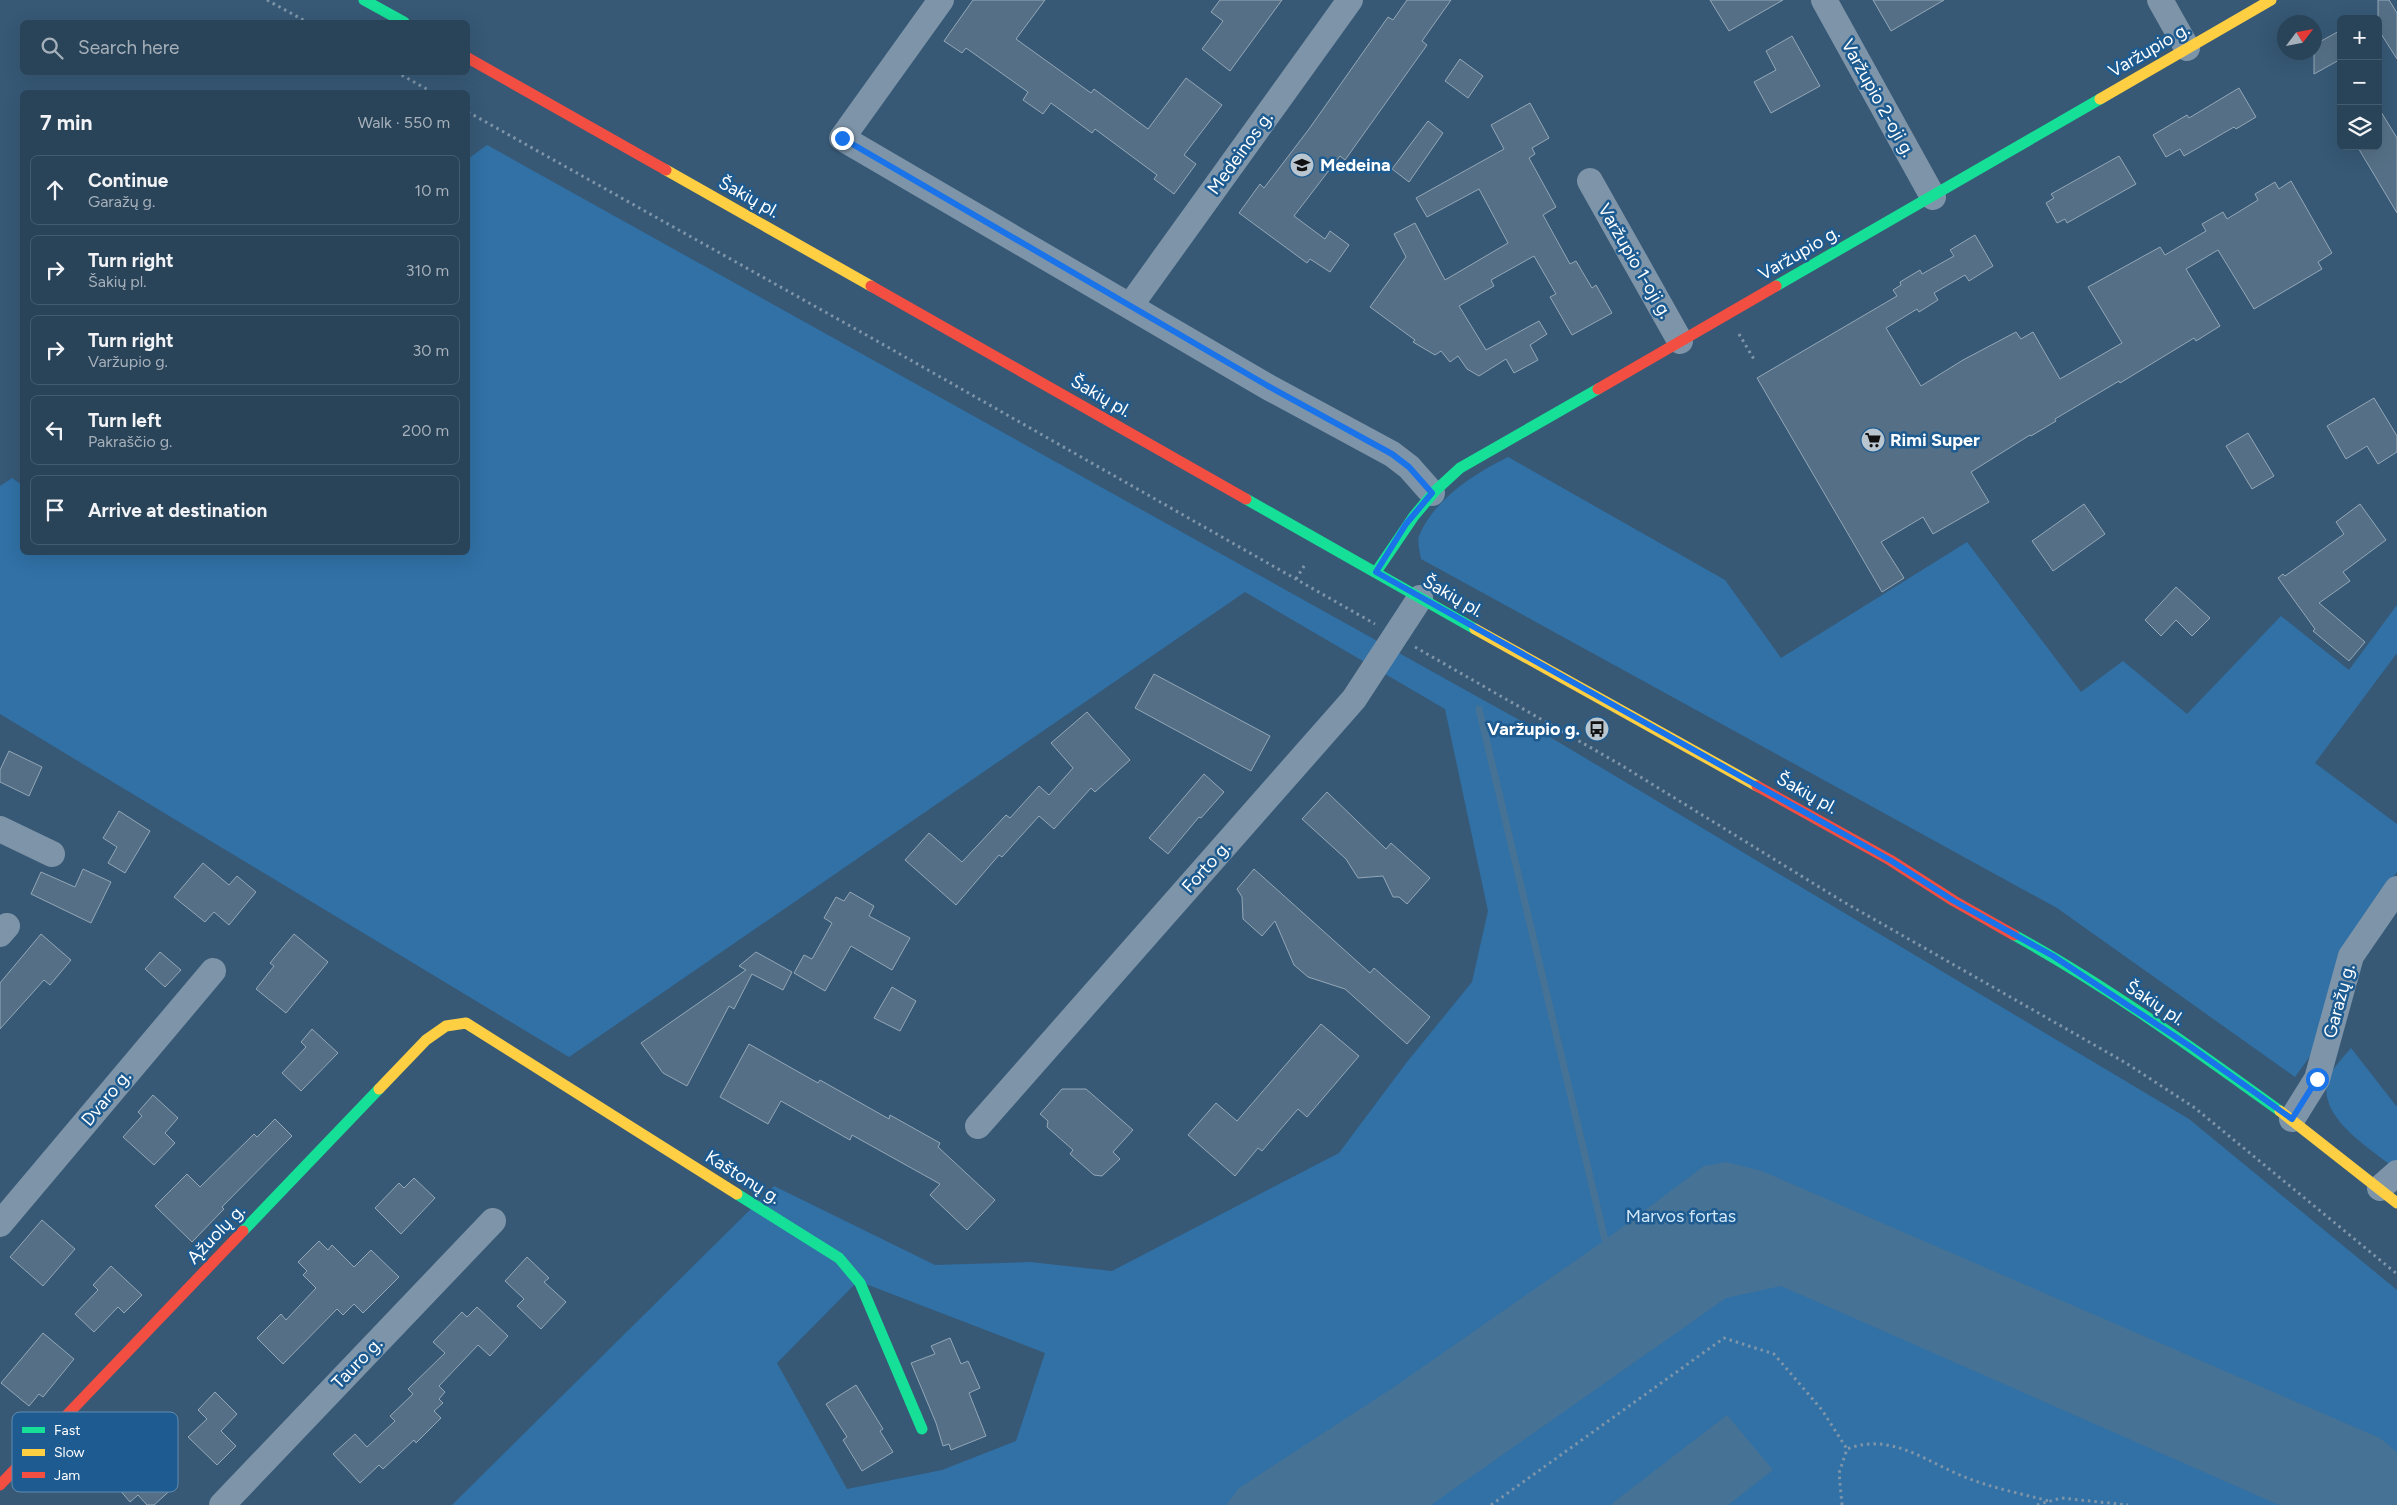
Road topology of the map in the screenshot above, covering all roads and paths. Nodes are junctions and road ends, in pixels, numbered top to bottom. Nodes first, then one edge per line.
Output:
1 (267, 0) edge
2 (364, 0) edge
3 (941, 0) edge
4 (1350, 0) edge
5 (1824, 0) edge
6 (2160, 0) edge
7 (2271, 0) edge
8 (303, 20) edge
9 (400, 20) edge
10 (2187, 48) junction
11 (470, 59) edge
12 (401, 75) edge
13 (428, 90) edge
14 (470, 113) edge
15 (1590, 181) dead end
16 (1933, 196) junction
17 (1130, 306) junction
18 (1680, 341) junction
19 (1432, 493) junction
20 (1376, 572) junction
21 (1420, 598) junction
22 (1396, 636) junction
23 (0, 829) edge
24 (52, 854) dead end
25 (2397, 889) edge
26 (213, 971) dead end
27 (466, 1023) joint
28 (2292, 1119) junction
29 (978, 1126) dead end
30 (2391, 1188) edge
31 (493, 1221) dead end
32 (0, 1224) edge
33 (2397, 1274) edge
34 (70, 1412) edge
35 (922, 1430) dead end
36 (1847, 1449) junction
37 (12, 1472) edge
38 (0, 1485) edge
39 (2049, 1501) junction
40 (222, 1505) edge
41 (1491, 1505) edge
42 (1842, 1505) edge
43 (2037, 1505) edge
44 (2128, 1505) edge

1 - 8 path
2 - 9 street
3 - 17 street
4 - 17 street, Medeinos g.
5 - 16 street, Varžupio 2-oji g.
6 - 10 street
7 - 10 street, Varžupio g.
10 - 16 street, Varžupio g.
11 - 20 street, Šakių pl.
12 - 13 path
14 - 22 path
15 - 18 street, Varžupio 1-oji g.
16 - 18 street, Varžupio g.
17 - 19 street
18 - 19 street, Varžupio g.
19 - 20 street, Varžupio g.
20 - 21 street, Šakių pl.
21 - 22 street, Forto g.
21 - 28 street, Šakių pl.
22 - 29 street, Forto g.
22 - 33 path
23 - 24 street
25 - 28 street, Garažų g.
26 - 32 street, Dvaro g.
27 - 34 street, Ąžuolų g.
27 - 35 street, Kaštonų g.
28 - 30 street, Šakių pl.
31 - 40 street, Tauro g.
36 - 39 path
36 - 41 path
36 - 42 path
37 - 38 street, Ąžuolų g.
39 - 43 path
39 - 44 path

